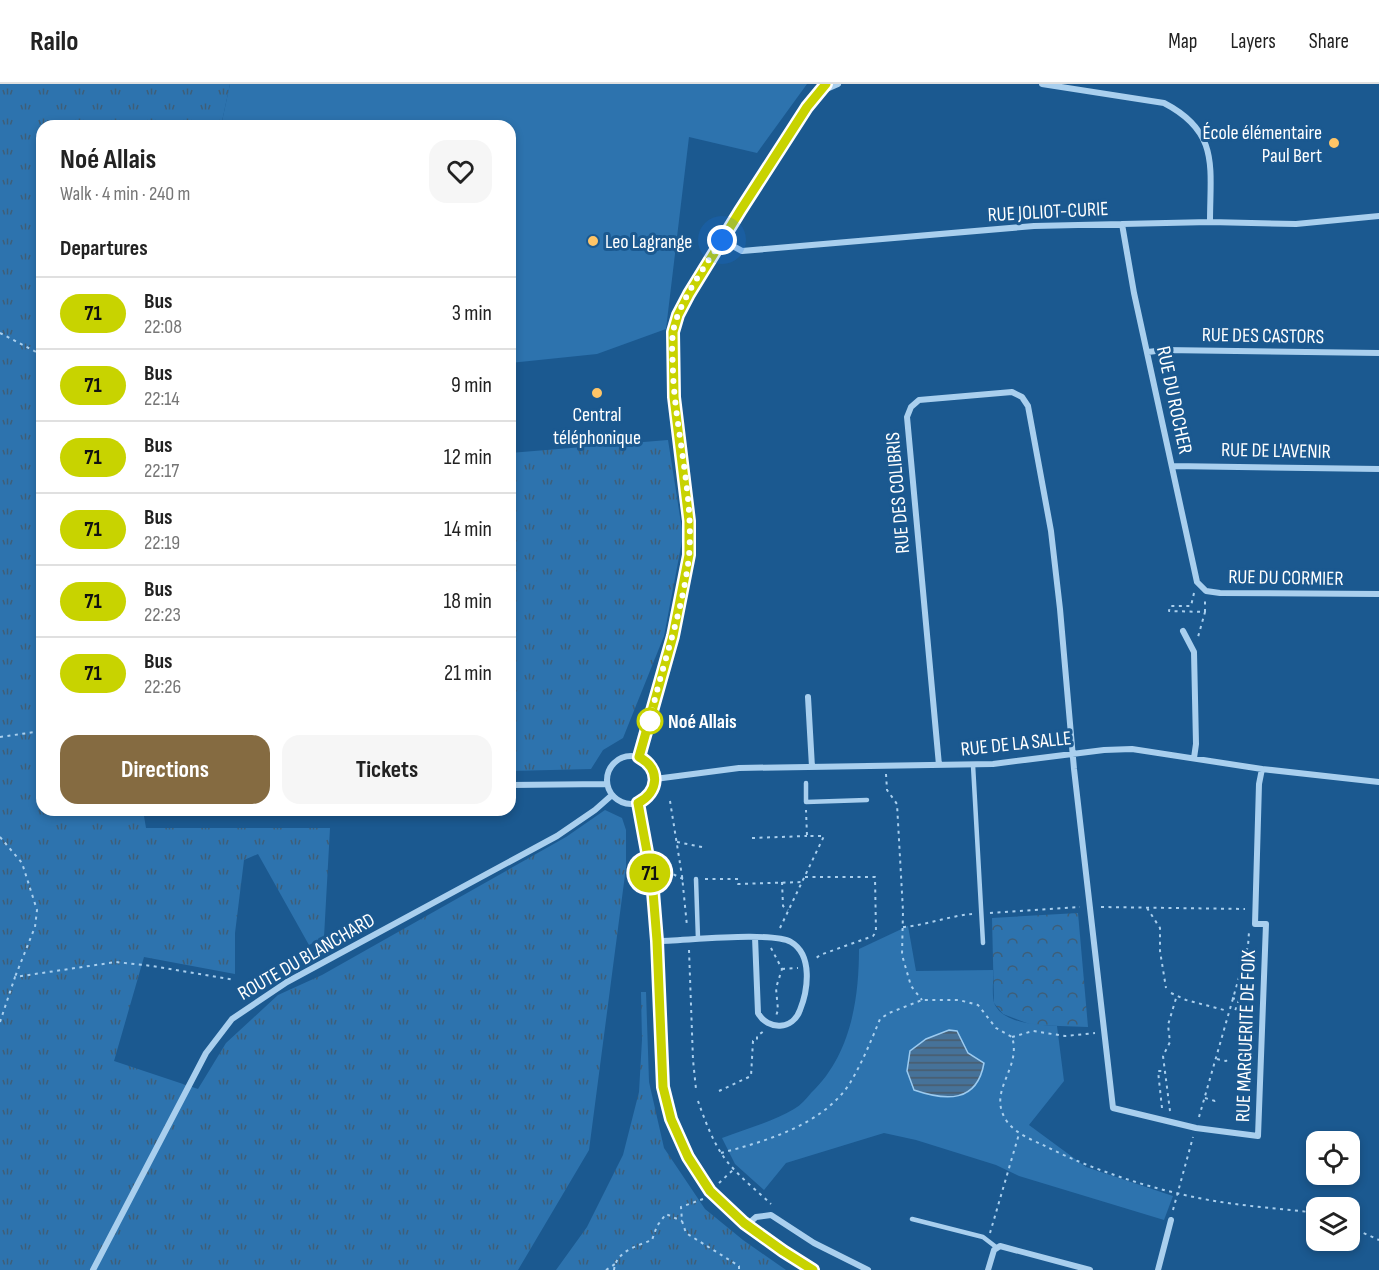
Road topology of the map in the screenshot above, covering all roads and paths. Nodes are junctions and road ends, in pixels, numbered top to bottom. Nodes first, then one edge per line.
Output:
1 (826, 84) edge
2 (838, 84) edge
3 (1042, 84) edge
4 (819, 92) junction
5 (1379, 216) edge
6 (1210, 222) junction
7 (1122, 224) junction
8 (722, 240) junction
9 (0, 333) edge
10 (36, 352) edge
11 (1148, 352) junction
12 (1379, 354) edge
13 (1172, 466) junction
14 (1379, 469) edge
15 (1197, 582) junction
16 (1379, 594) edge
17 (1183, 632) dead end
18 (1194, 652) junction
19 (808, 697) dead end
20 (36, 732) edge
21 (0, 737) edge
22 (1072, 754) junction
23 (639, 757) junction
24 (1194, 758) junction
25 (939, 765) junction
26 (973, 765) junction
27 (885, 766) junction
28 (812, 767) junction
29 (1262, 769) junction
30 (655, 779) junction
31 (1379, 782) edge
32 (806, 783) dead end
33 (607, 784) junction
34 (516, 785) edge
35 (612, 795) junction
36 (867, 800) dead end
37 (670, 801) dead end
38 (806, 802) junction
39 (638, 803) junction
40 (807, 836) junction
41 (0, 837) edge
42 (752, 838) dead end
43 (677, 843) junction
44 (702, 847) dead end
45 (660, 868) dead end
46 (805, 877) junction
47 (683, 879) junction
48 (696, 879) junction
49 (782, 882) junction
50 (803, 882) junction
51 (1091, 907) junction
52 (1147, 907) junction
53 (1251, 909) dead end
54 (789, 910) junction
55 (981, 913) junction
56 (903, 927) junction
57 (1249, 927) dead end
58 (688, 932) dead end
59 (754, 937) junction
60 (765, 937) junction
61 (775, 938) junction
62 (698, 939) junction
63 (657, 941) junction
64 (983, 943) dead end
65 (689, 947) dead end
66 (806, 967) junction
67 (782, 969) junction
68 (15, 977) junction
69 (235, 980) dead end
70 (1166, 988) dead end
71 (1171, 993) dead end
72 (1177, 995) junction
73 (1232, 998) junction
74 (922, 1000) junction
75 (1229, 1012) junction
76 (1240, 1014) dead end
77 (0, 1022) edge
78 (773, 1026) junction
79 (1105, 1031) junction
80 (1012, 1037) junction
81 (1216, 1059) junction
82 (1229, 1059) dead end
83 (1165, 1071) junction
84 (696, 1089) dead end
85 (719, 1091) dead end
86 (1205, 1098) junction
87 (1218, 1100) dead end
88 (698, 1101) dead end
89 (1162, 1108) dead end
90 (1170, 1111) dead end
91 (1196, 1128) junction
92 (1020, 1134) junction
93 (721, 1153) junction
94 (734, 1169) junction
95 (718, 1184) dead end
96 (1178, 1193) junction
97 (703, 1199) dead end
98 (1174, 1206) dead end
99 (776, 1208) dead end
100 (1306, 1212) edge
101 (912, 1219) dead end
102 (1171, 1220) dead end
103 (682, 1221) junction
104 (747, 1225) junction
105 (1360, 1231) edge
106 (1379, 1240) edge
107 (988, 1241) junction
108 (996, 1247) junction
109 (615, 1264) junction
110 (93, 1270) edge
111 (606, 1270) edge
112 (614, 1270) edge
113 (741, 1270) edge
114 (813, 1270) edge
115 (868, 1270) edge
116 (988, 1270) edge
117 (1090, 1270) edge
118 (1158, 1270) edge

1 - 4 street
2 - 4 street
3 - 6 street
4 - 8 street
5 - 6 street, RUE JOLIOT-CURIE
6 - 7 street, RUE JOLIOT-CURIE
7 - 8 street, RUE JOLIOT-CURIE
7 - 11 street, RUE DU ROCHER
8 - 23 street
9 - 10 path
11 - 12 street, RUE DES CASTORS
11 - 13 street, RUE DU ROCHER
13 - 14 street, RUE DE L'AVENIR
13 - 15 street, RUE DU ROCHER
15 - 16 street, RUE DU CORMIER
15 - 18 path
17 - 18 street
18 - 24 street
19 - 28 street
20 - 21 path
22 - 24 street, RUE DE LA SALLE
22 - 25 street, RUE DES COLIBRIS
22 - 26 street, RUE DE LA SALLE
22 - 51 street, RUE MARGUERITE DE FOIX
23 - 30 street
23 - 33 street
24 - 29 street, RUE DE LA SALLE
25 - 26 street, RUE DE LA SALLE
25 - 27 street, RUE DE LA SALLE
26 - 55 lane
27 - 28 street, RUE DE LA SALLE
27 - 56 path
28 - 30 street, RUE DE LA SALLE
29 - 31 street, RUE DE LA SALLE
29 - 91 street, RUE MARGUERITE DE FOIX
30 - 39 street
32 - 38 lane
33 - 34 street
33 - 35 street
35 - 39 street
35 - 110 street, ROUTE DU BLANCHARD
36 - 38 lane
37 - 43 path
38 - 40 path
39 - 63 street
40 - 42 path
40 - 46 path
41 - 68 path
43 - 44 path
43 - 47 path
45 - 47 path
46 - 50 path
46 - 66 path
47 - 48 path
47 - 58 path
48 - 49 path
48 - 62 lane
49 - 50 path
49 - 54 path
50 - 54 path
51 - 52 path
51 - 55 path
51 - 79 street, RUE MARGUERITE DE FOIX
52 - 53 path
52 - 70 path
54 - 61 path
55 - 56 path
55 - 64 lane
56 - 74 path
57 - 73 path
59 - 60 street
59 - 62 street
59 - 78 street
60 - 61 street
60 - 67 path
61 - 66 street
62 - 63 street
63 - 104 street
65 - 84 path
66 - 67 path
66 - 78 street
67 - 78 path
68 - 69 path
68 - 77 path
71 - 72 path
72 - 75 path
72 - 83 path
73 - 75 path
73 - 76 path
74 - 80 path
74 - 93 path
75 - 81 path
78 - 85 path
79 - 80 path
79 - 91 street, RUE MARGUERITE DE FOIX
80 - 92 path
81 - 82 path
81 - 86 path
83 - 89 path
83 - 90 path
86 - 87 path
86 - 91 path
88 - 93 path
91 - 96 path
92 - 96 path
92 - 107 path
93 - 94 path
94 - 95 path
94 - 99 path
96 - 98 path
96 - 100 path
97 - 103 path
101 - 107 lane
102 - 118 street
103 - 109 path
103 - 113 path
104 - 114 street
104 - 115 street
105 - 106 path
107 - 108 lane
108 - 116 street
108 - 117 street
109 - 111 path
109 - 112 path

